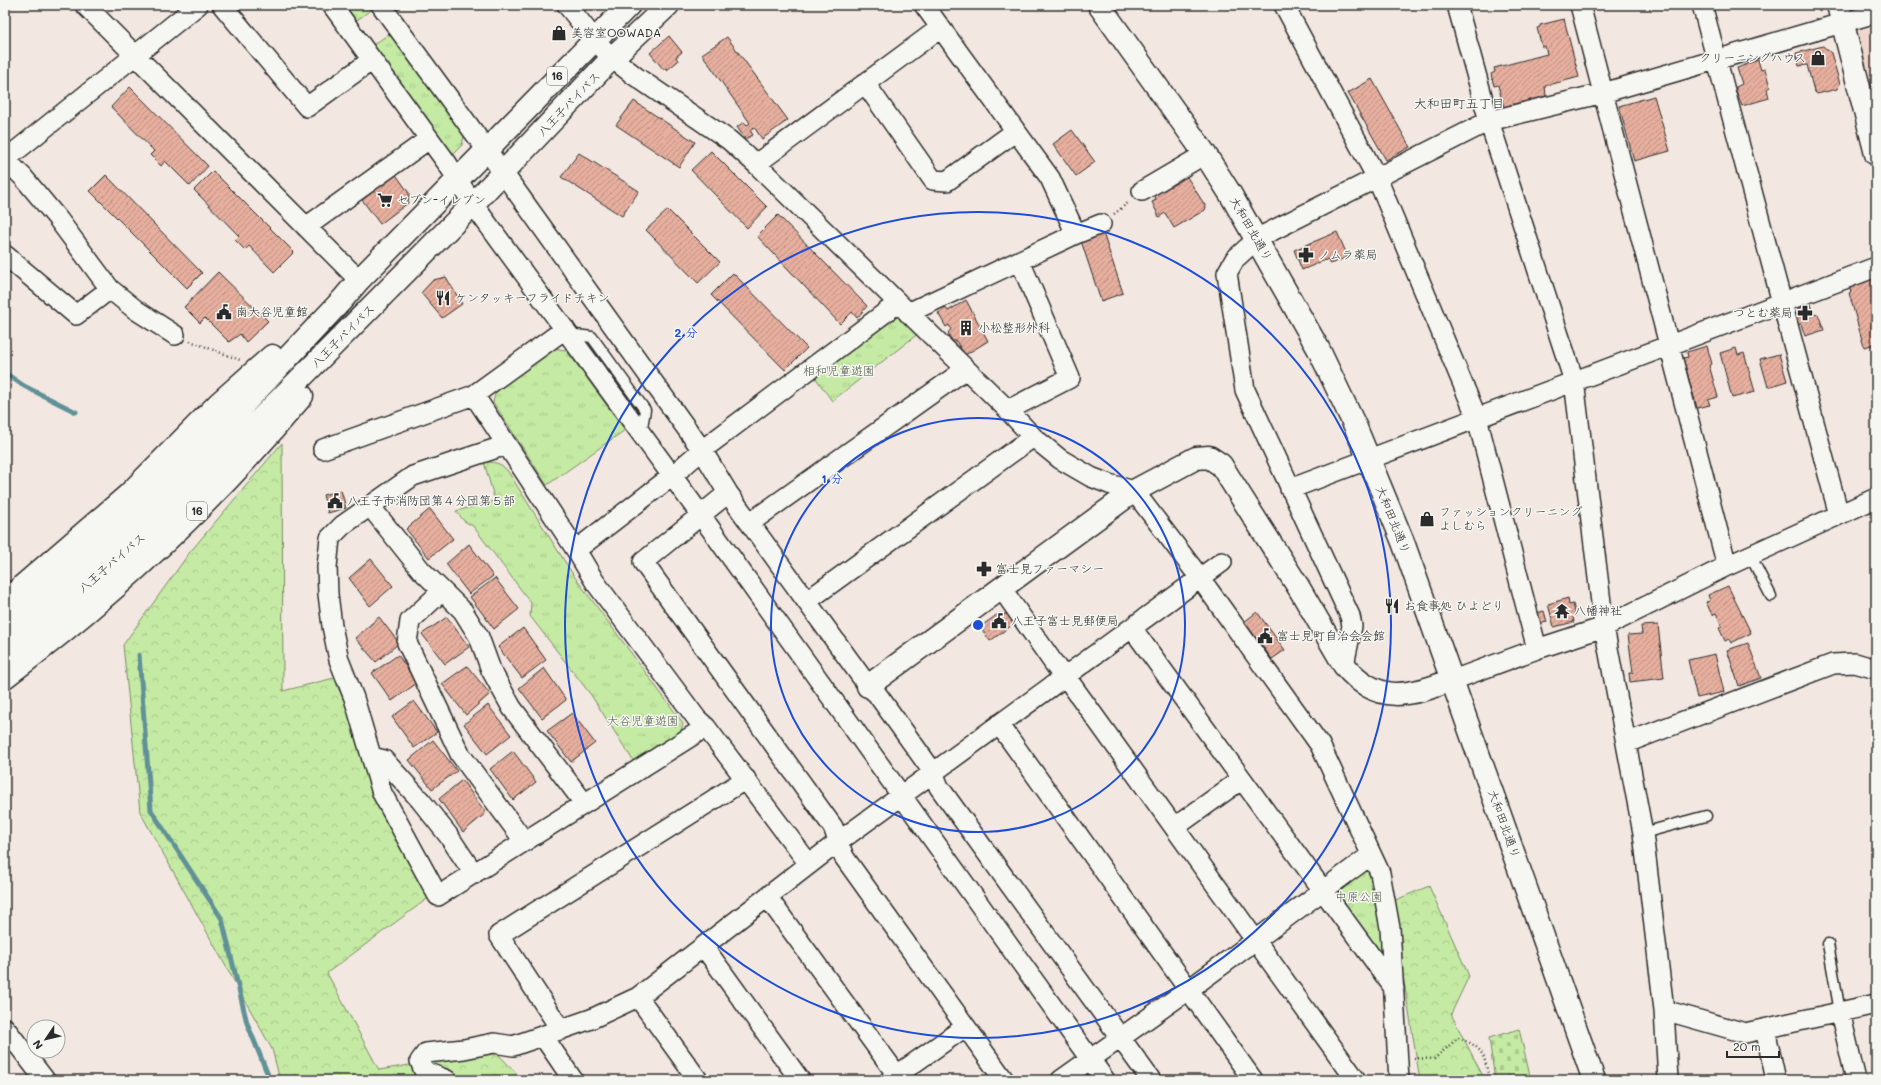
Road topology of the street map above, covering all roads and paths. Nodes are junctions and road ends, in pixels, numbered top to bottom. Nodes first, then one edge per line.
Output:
1 (85, 5) edge
2 (198, 5) edge
3 (222, 5) edge
4 (332, 5) edge
5 (381, 5) edge
6 (568, 5) edge
7 (629, 5) edge
8 (668, 5) edge
9 (924, 5) edge
10 (1099, 5) edge
11 (1284, 5) edge
12 (1457, 5) edge
13 (1580, 5) edge
14 (1702, 5) edge
15 (1876, 13) edge
16 (1840, 14) edge
17 (940, 28) junction
18 (594, 39) junction
19 (135, 54) junction
20 (612, 58) junction
21 (372, 60) junction
22 (1717, 60) junction
23 (865, 83) junction
24 (1603, 93) junction
25 (1489, 121) junction
26 (1016, 131) junction
27 (429, 139) junction
28 (486, 149) junction
29 (1205, 154) junction
30 (1876, 154) edge
31 (5, 159) edge
32 (756, 164) junction
33 (503, 172) junction
34 (1378, 178) junction
35 (458, 179) junction
36 (1142, 191) joint
37 (473, 204) junction
38 (1101, 224) joint
39 (306, 227) junction
40 (1076, 234) junction
41 (1258, 238) junction
42 (5, 255) edge
43 (1020, 261) junction
44 (1876, 267) edge
45 (358, 280) junction
46 (110, 289) junction
47 (1782, 303) junction
48 (903, 308) junction
49 (361, 318) junction
50 (567, 332) junction
51 (175, 335) joint
52 (1669, 345) junction
53 (246, 362) dead end
54 (966, 369) junction
55 (1574, 381) junction
56 (474, 395) junction
57 (1008, 410) junction
58 (1477, 418) junction
59 (1033, 437) junction
60 (506, 446) junction
61 (323, 449) dead end
62 (702, 450) junction
63 (1368, 459) junction
64 (672, 476) junction
65 (1290, 489) junction
66 (1134, 491) junction
67 (728, 493) junction
68 (1876, 498) edge
69 (370, 506) junction
70 (700, 514) junction
71 (1839, 515) junction
72 (751, 522) junction
73 (576, 550) junction
74 (1750, 555) junction
75 (1222, 562) dead end
76 (1727, 566) junction
77 (1200, 578) junction
78 (1002, 588) junction
79 (442, 591) junction
80 (1771, 596) dead end
81 (5, 601) edge
82 (807, 601) junction
83 (5, 625) edge
84 (1604, 627) junction
85 (1132, 628) junction
86 (1537, 649) junction
87 (5, 653) edge
88 (1344, 665) junction
89 (1876, 669) edge
90 (5, 677) edge
91 (1065, 677) junction
92 (1453, 680) junction
93 (868, 686) junction
94 (999, 724) junction
95 (706, 727) junction
96 (1626, 743) junction
97 (372, 757) junction
98 (933, 772) junction
99 (746, 779) junction
100 (1242, 779) junction
101 (901, 795) junction
102 (584, 803) junction
103 (1706, 816) dead end
104 (1175, 827) junction
105 (1643, 833) junction
106 (524, 841) junction
107 (838, 842) junction
108 (1371, 855) junction
109 (809, 864) junction
110 (474, 874) junction
111 (1323, 892) junction
112 (768, 898) junction
113 (1255, 941) junction
114 (1828, 944) dead end
115 (704, 946) junction
116 (1394, 988) junction
117 (1188, 990) junction
118 (638, 997) junction
119 (1876, 1004) edge
120 (1664, 1010) junction
121 (1840, 1012) junction
122 (965, 1027) junction
123 (5, 1028) edge
124 (561, 1030) junction
125 (1765, 1030) junction
126 (542, 1036) junction
127 (1120, 1037) junction
128 (1398, 1057) junction
129 (1090, 1059) junction
130 (893, 1077) edge
131 (1584, 1079) edge
132 (45, 1080) edge
133 (447, 1080) edge
134 (573, 1080) edge
135 (698, 1080) edge
136 (800, 1080) edge
137 (1004, 1080) edge
138 (1061, 1080) edge
139 (1105, 1080) edge
140 (1151, 1080) edge
141 (1253, 1080) edge
142 (1356, 1080) edge
143 (1399, 1080) edge
144 (1489, 1080) edge
145 (1562, 1080) edge
146 (1668, 1080) edge
147 (1776, 1080) edge
148 (1856, 1080) edge

1 - 19 street
2 - 19 street
3 - 21 street
4 - 21 street
5 - 28 street
6 - 18 street
7 - 18 main road, 八王子バイパス / 16
8 - 20 main road, 八王子バイパス / 16
9 - 17 street
10 - 29 main road, 大和田北通り
11 - 34 street
12 - 25 street
13 - 24 street
14 - 22 street
15 - 16 street
16 - 22 street
16 - 30 main road
17 - 23 street
17 - 26 street
18 - 20 street
18 - 28 main road, 八王子バイパス / 16
19 - 31 street
19 - 39 street
20 - 32 street
20 - 33 main road, 八王子バイパス / 16
21 - 27 street
22 - 24 street
22 - 47 street
23 - 26 street
23 - 32 street
24 - 25 street
24 - 52 street
25 - 34 street
25 - 55 street
26 - 40 street
27 - 35 street
27 - 39 street
28 - 33 street
28 - 35 main road, 八王子バイパス / 16
29 - 36 street
29 - 41 main road, 大和田北通り
31 - 46 street
32 - 48 street
33 - 37 main road, 八王子バイパス / 16
33 - 62 street
34 - 41 street
34 - 58 street
35 - 37 street
35 - 45 main road, 八王子バイパス / 16
36 - 38 path
37 - 49 main road, 八王子バイパス / 16
37 - 50 street
38 - 40 street
39 - 45 street
40 - 43 street
41 - 63 main road, 大和田北通り
41 - 65 street
42 - 46 street
43 - 48 street
43 - 57 street
44 - 47 street
45 - 81 main road
45 - 83 main road, 八王子バイパス / 16
46 - 51 street
47 - 52 street
47 - 71 street
48 - 54 street
48 - 62 street
49 - 87 main road, 八王子バイパス / 16
49 - 90 main road, 16
50 - 56 street
50 - 64 street
51 - 53 path
52 - 55 street
52 - 76 street
54 - 57 street
54 - 72 street
55 - 58 street
55 - 84 street
56 - 60 street
56 - 61 street
57 - 59 street
58 - 63 street
58 - 86 street
59 - 66 street
59 - 82 street
60 - 69 street
60 - 73 street
62 - 64 street
62 - 67 street
63 - 65 street
63 - 92 main road, 大和田北通り
64 - 70 street
64 - 73 street
65 - 88 street
66 - 77 street
66 - 78 main road
66 - 88 main road
67 - 70 street
67 - 72 street
68 - 71 street
69 - 79 street
69 - 97 street
70 - 101 street
70 - 107 street
71 - 74 street
72 - 82 street
73 - 95 street
74 - 76 street
74 - 80 lane
75 - 77 street
76 - 84 street
77 - 85 street
77 - 108 street
78 - 91 street
78 - 93 main road
79 - 102 street
79 - 106 street
82 - 93 street
84 - 86 street
84 - 96 street
85 - 91 street
85 - 100 street
86 - 92 street
88 - 92 main road
89 - 96 street
91 - 94 street
91 - 104 street
92 - 131 main road, 大和田北通り
93 - 98 street
94 - 98 street
94 - 117 street
95 - 99 street
95 - 102 street
96 - 105 street
97 - 110 street
97 - 110 street
98 - 101 street
98 - 127 street
99 - 109 street
99 - 124 street
100 - 104 street
100 - 111 street
101 - 107 street
101 - 129 street
102 - 106 street
103 - 105 lane
104 - 113 street
105 - 120 street
106 - 110 street
107 - 109 street
107 - 122 street
108 - 111 street
108 - 116 street
109 - 112 street
111 - 113 street
111 - 116 street
112 - 115 street
112 - 130 street
113 - 117 street
113 - 142 street
114 - 121 lane
115 - 118 street
115 - 136 street
116 - 128 street
117 - 127 street
117 - 141 street
118 - 124 street
118 - 135 street
119 - 121 street
120 - 125 street
120 - 146 street
121 - 125 street
121 - 148 street
122 - 130 street
122 - 137 street
123 - 132 street
124 - 126 street
125 - 147 street
126 - 133 street
126 - 134 street
127 - 129 street
127 - 140 street
128 - 143 street
128 - 144 path
129 - 138 street
129 - 139 street
131 - 145 path

